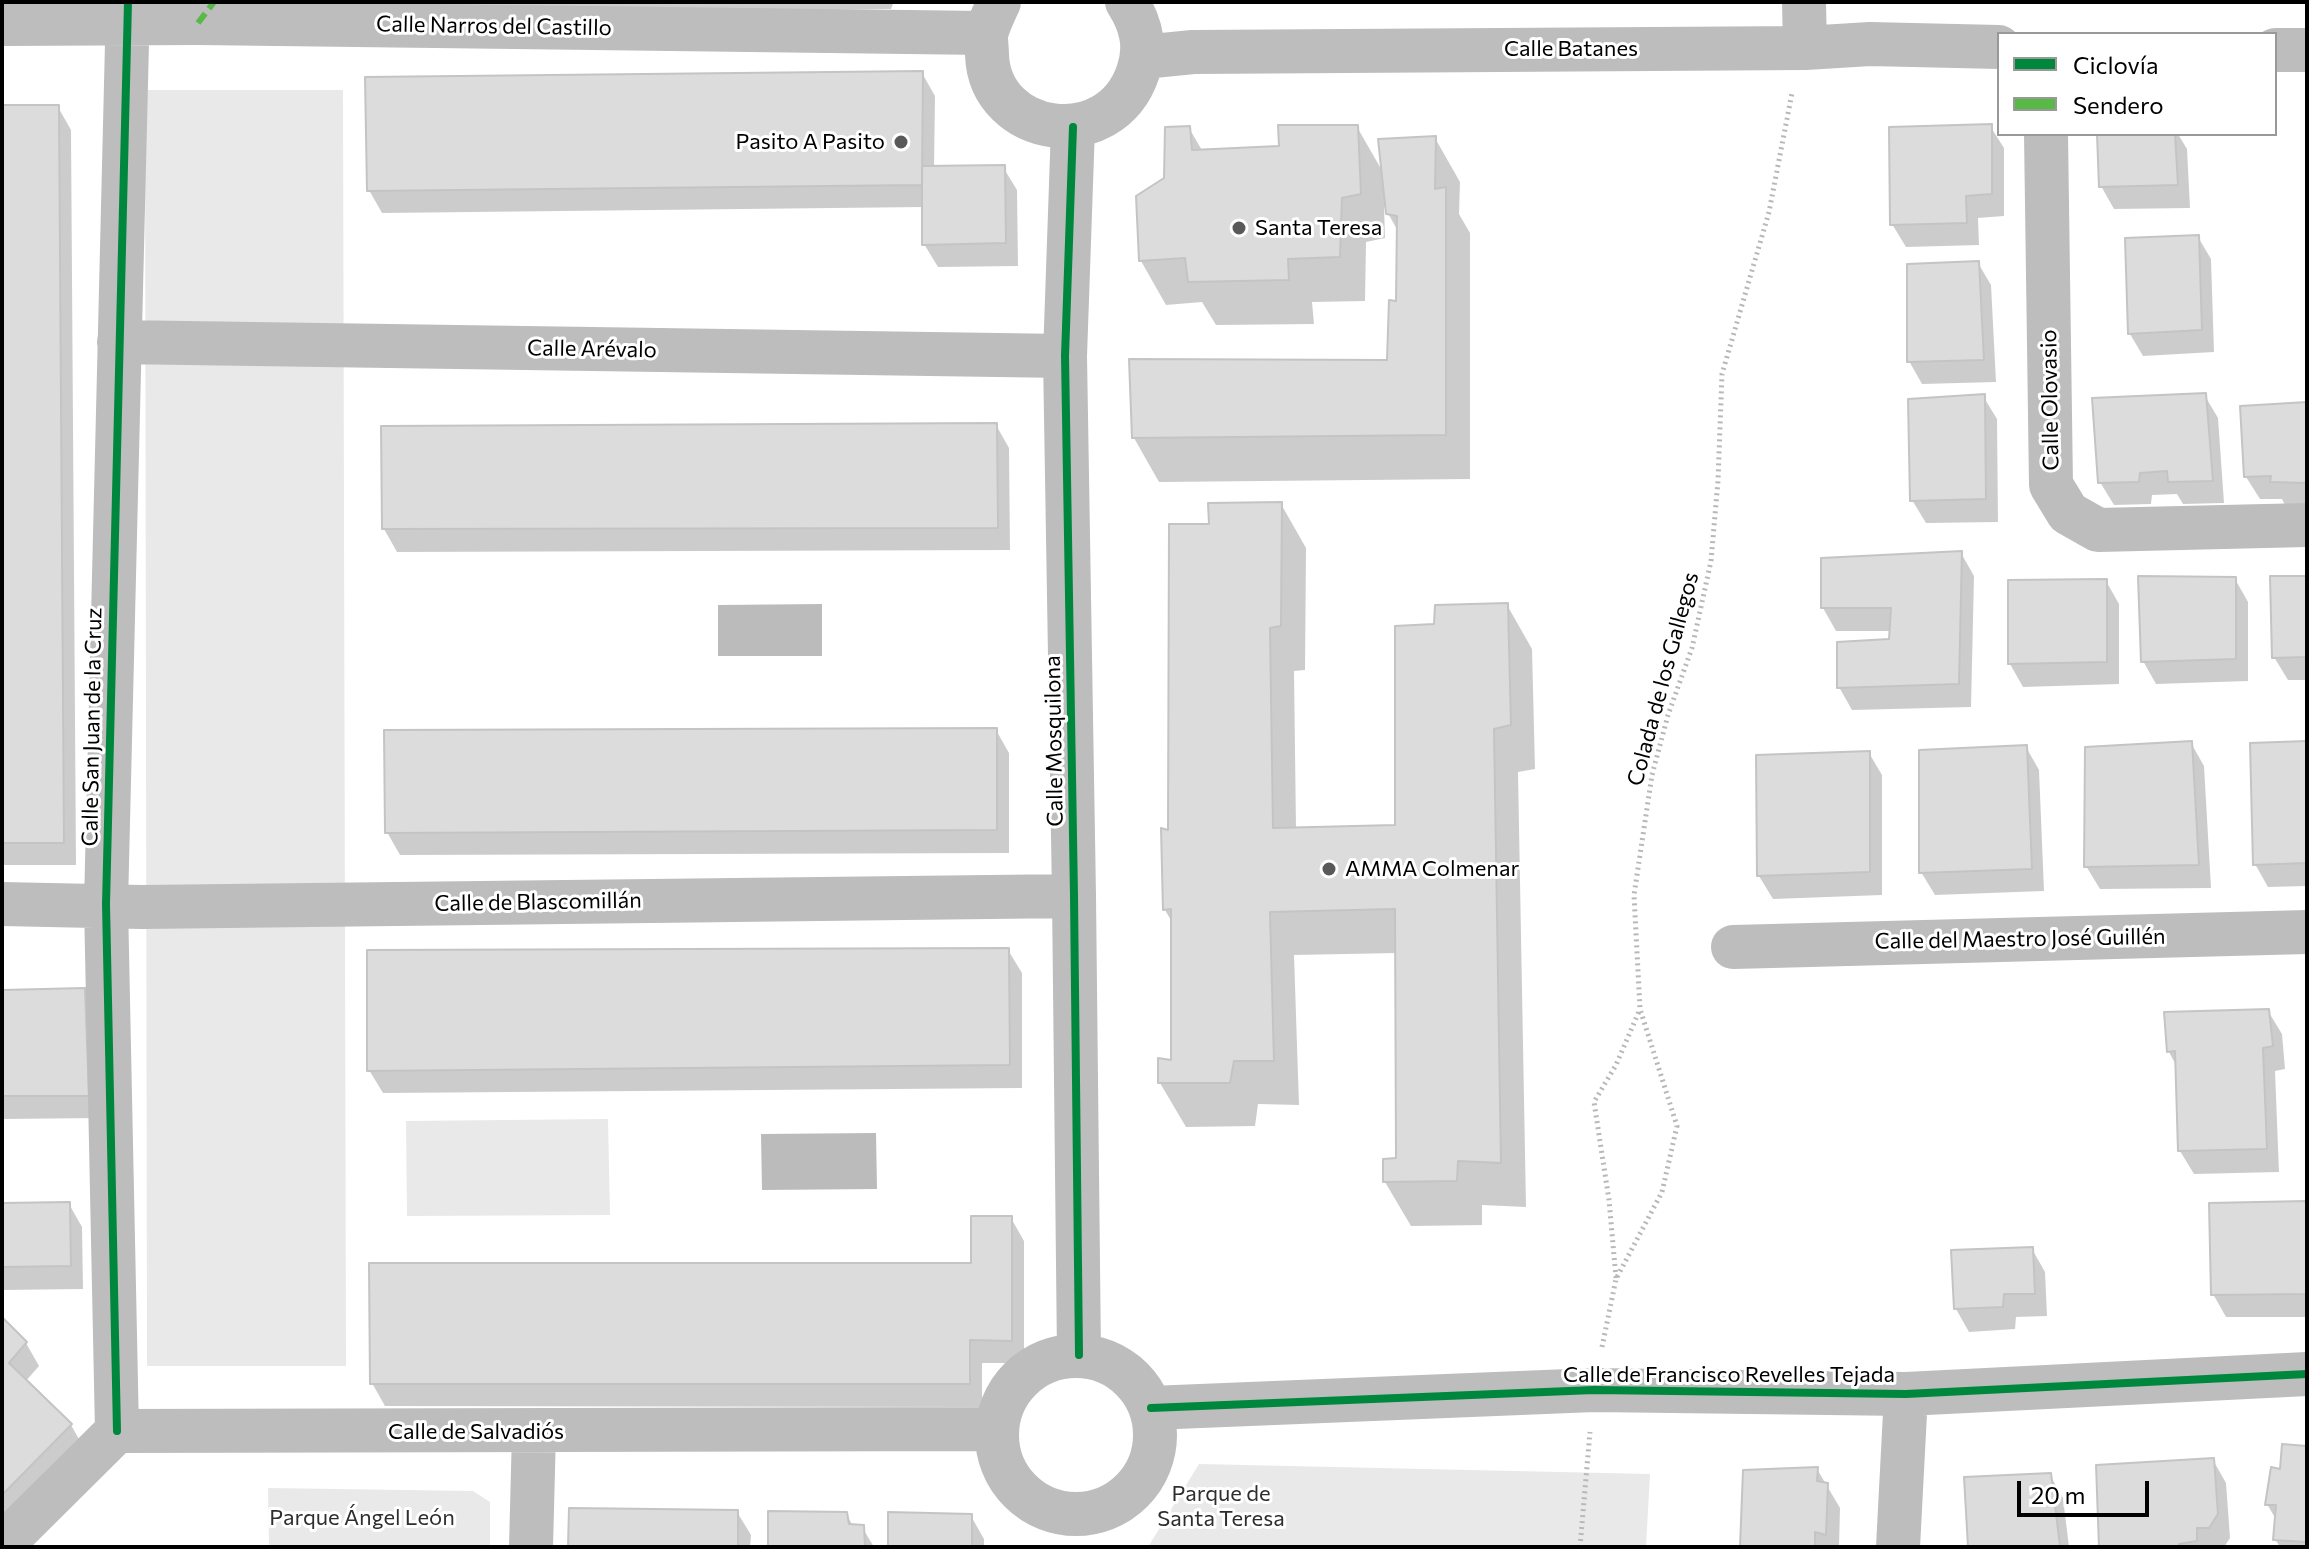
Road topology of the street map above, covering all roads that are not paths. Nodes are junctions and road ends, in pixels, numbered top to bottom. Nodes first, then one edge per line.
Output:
1 (1127, 2) edge
2 (1804, 2) edge
3 (128, 13) edge
4 (992, 18) edge
5 (2, 24) edge
6 (1997, 47) edge
7 (1805, 48) junction
8 (2277, 50) edge
9 (2307, 50) edge
10 (1143, 57) junction
11 (1073, 127) junction
12 (2046, 136) edge
13 (119, 342) junction
14 (1065, 356) junction
15 (2307, 525) edge
16 (1074, 896) junction
17 (2, 904) edge
18 (106, 904) junction
19 (2307, 932) edge
20 (1733, 947) dead end
21 (1079, 1355) junction
22 (2307, 1374) edge
23 (1906, 1394) junction
24 (1151, 1408) junction
25 (996, 1429) junction
26 (117, 1431) junction
27 (534, 1432) junction
28 (1078, 1531) edge
29 (2, 1545) edge
30 (531, 1547) edge
31 (1898, 1547) edge

1 - 10 street
2 - 7 street
3 - 4 street, Calle Narros del Castillo
3 - 5 street, Calle Narros del Castillo
3 - 13 street, Calle San Juan de la Cruz
4 - 11 street
6 - 7 street, Calle Batanes
7 - 10 street, Calle Batanes
8 - 9 street
10 - 11 street
11 - 14 street, Calle Mosquilona
12 - 15 street, Calle Olovasio
13 - 14 street, Calle Arévalo
13 - 18 street, Calle San Juan de la Cruz
14 - 16 street, Calle Mosquilona
16 - 18 street, Calle de Blascomillán
16 - 21 street, Calle Mosquilona
17 - 18 street, Calle de Blascomillán
18 - 26 street, Calle San Juan de la Cruz
19 - 20 street, Calle del Maestro José Guillén
21 - 24 street
21 - 25 street
22 - 23 street, Calle de Francisco Revelles Tejada
23 - 24 street, Calle de Francisco Revelles Tejada
23 - 31 street
24 - 28 street
25 - 27 street, Calle de Salvadiós
25 - 28 street
26 - 27 street, Calle de Salvadiós
26 - 29 street
27 - 30 street

